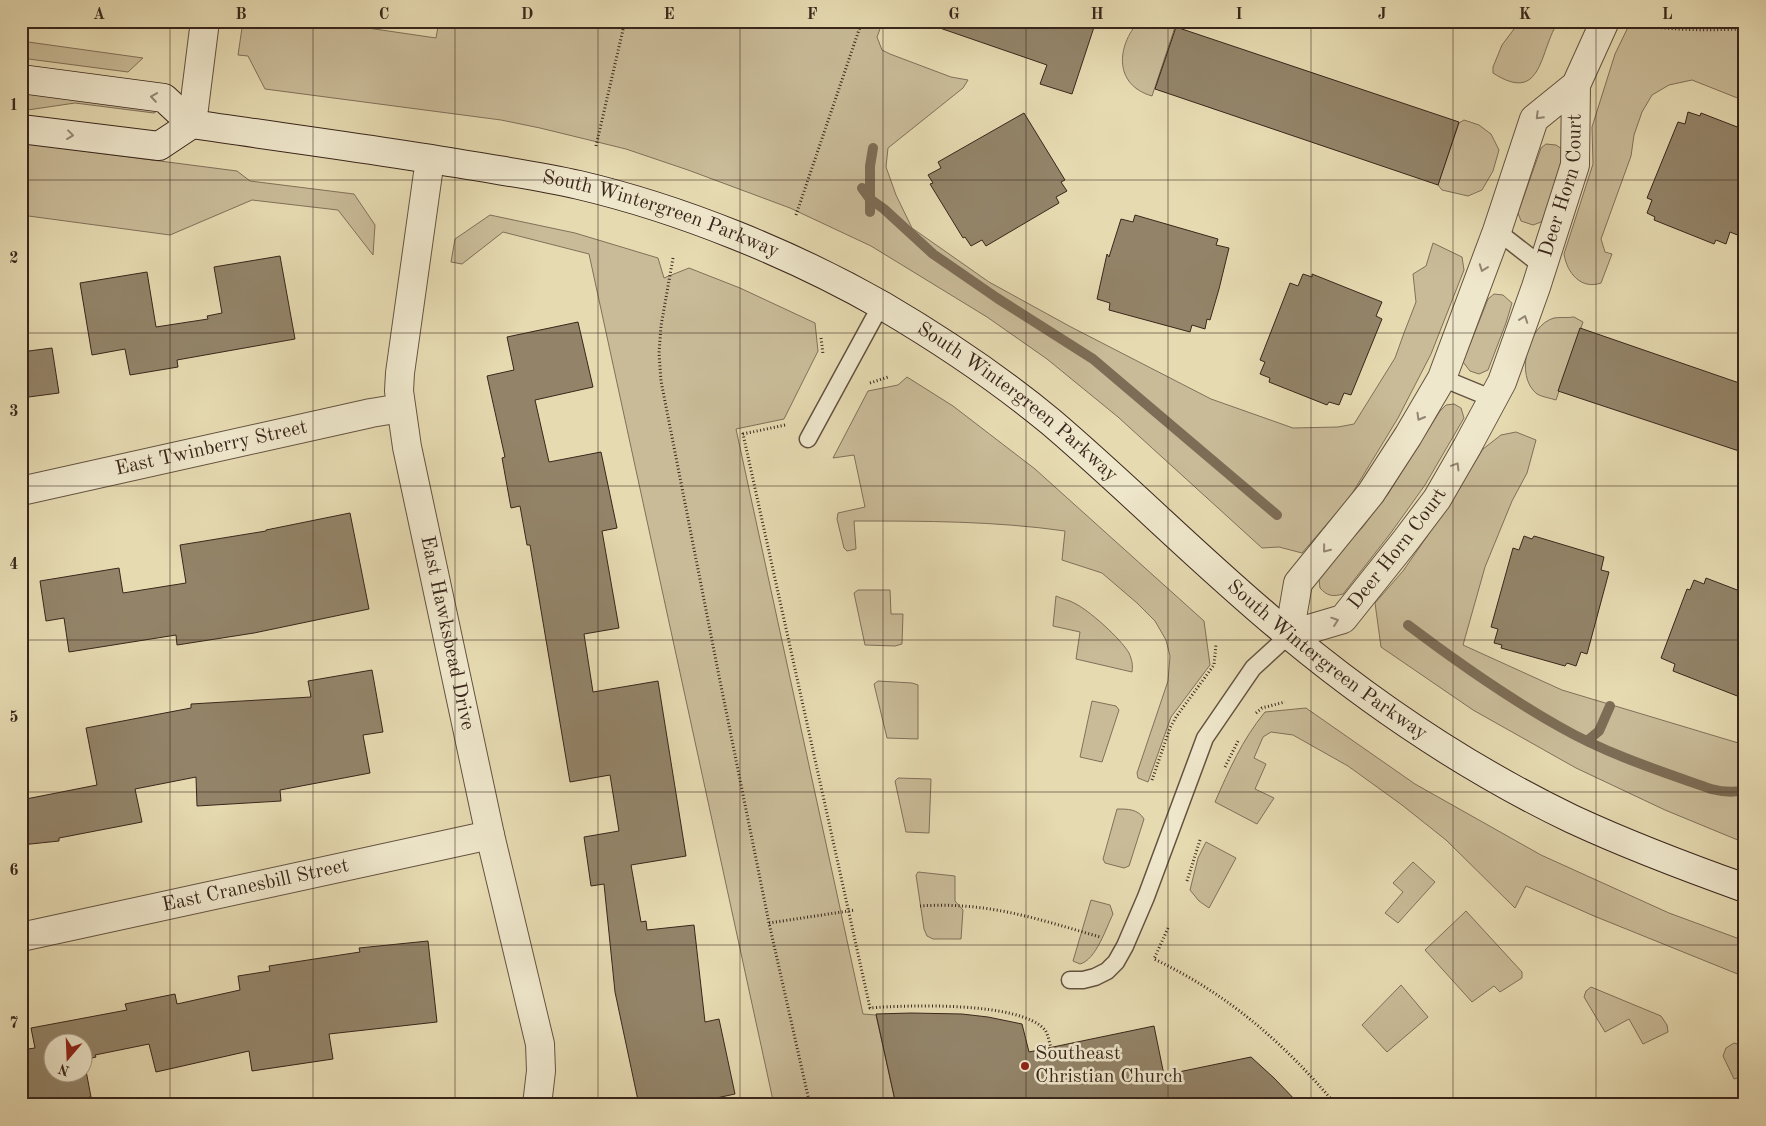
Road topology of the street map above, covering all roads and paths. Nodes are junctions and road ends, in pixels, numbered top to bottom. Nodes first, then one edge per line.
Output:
1 (205, 21) edge
2 (625, 21) edge
3 (862, 21) edge
4 (1605, 21) edge
5 (1629, 21) edge
6 (1745, 29) edge
7 (21, 79) edge
8 (1576, 85) junction
9 (192, 124) junction
10 (21, 129) edge
11 (596, 146) dead end
12 (430, 159) junction
13 (796, 215) dead end
14 (1497, 230) junction
15 (673, 258) dead end
16 (1542, 266) junction
17 (881, 305) junction
18 (821, 338) dead end
19 (823, 355) dead end
20 (1442, 378) junction
21 (1493, 399) junction
22 (401, 408) junction
23 (787, 424) dead end
24 (808, 439) dead end
25 (21, 491) edge
26 (1289, 635) junction
27 (1216, 644) dead end
28 (1285, 702) dead end
29 (1251, 718) dead end
30 (1241, 735) dead end
31 (1224, 768) dead end
32 (1152, 780) dead end
33 (490, 835) junction
34 (1200, 840) dead end
35 (1187, 881) dead end
36 (1745, 888) edge
37 (920, 906) dead end
38 (854, 910) dead end
39 (848, 911) junction
40 (769, 923) junction
41 (1168, 928) dead end
42 (21, 937) edge
43 (1100, 937) dead end
44 (1070, 980) dead end
45 (1051, 1047) dead end
46 (537, 1105) edge
47 (810, 1105) edge
48 (1336, 1105) edge

1 - 9 street
2 - 11 path
3 - 13 path
4 - 8 street, Deer Horn Court
5 - 6 path
9 -> 7 street
8 -> 14 street, Deer Horn Court
8 - 16 street, Deer Horn Court
10 -> 9 street
9 - 12 street, South Wintergreen Parkway
12 - 17 street, South Wintergreen Parkway
12 - 22 street, East Hawksbead Drive
14 - 16 lane
14 -> 20 street, Deer Horn Court
15 - 40 path
21 -> 16 street, Deer Horn Court
17 - 24 lane
17 - 26 street, South Wintergreen Parkway
18 - 19 path
20 - 21 lane
20 -> 26 street, Deer Horn Court
26 -> 21 street, Deer Horn Court
22 - 25 street, East Twinberry Street
22 - 33 street, East Hawksbead Drive
23 - 39 path
26 - 36 street, South Wintergreen Parkway
26 - 44 lane
27 - 32 path
28 - 29 path
30 - 31 path
33 - 42 street, East Cranesbill Street
33 - 46 street, East Hawksbead Drive
34 - 35 path
37 - 43 path
38 - 39 path
39 - 40 path
39 - 45 path
40 - 47 path
41 - 48 path

